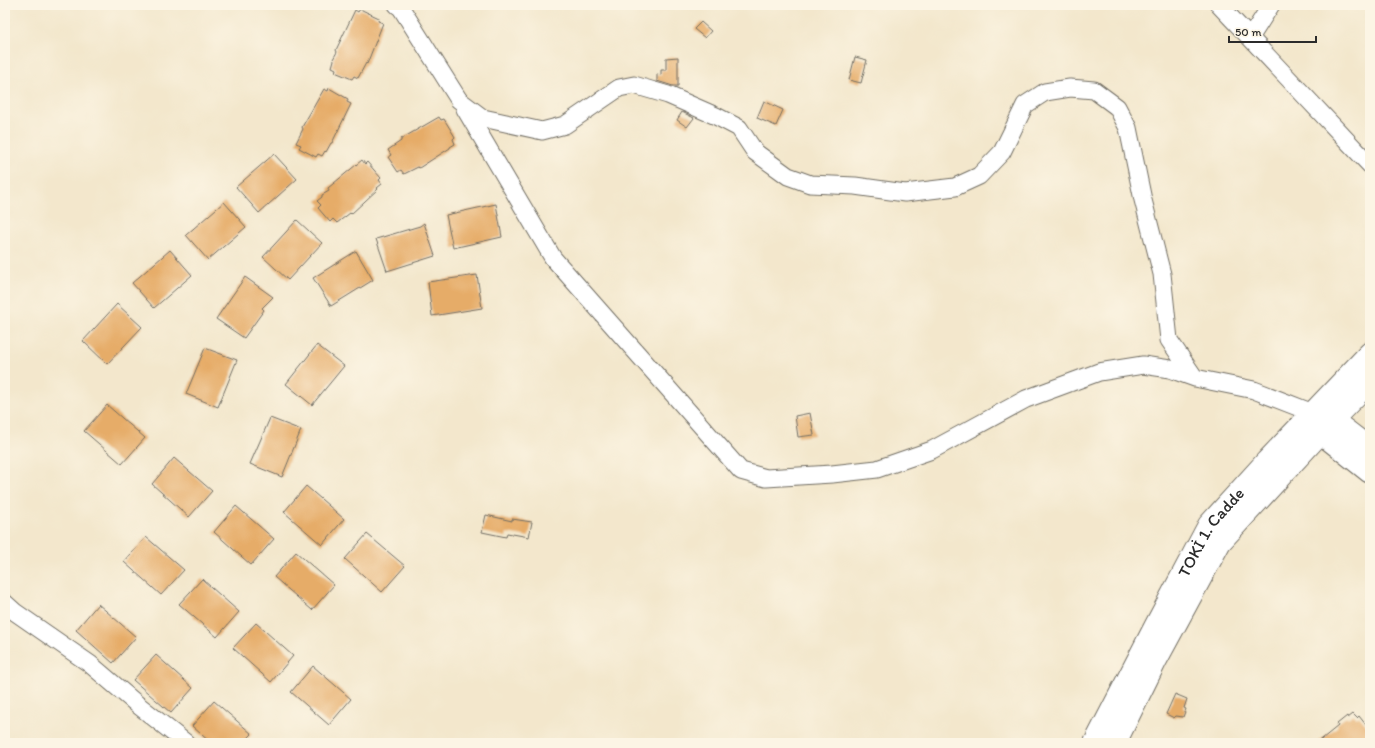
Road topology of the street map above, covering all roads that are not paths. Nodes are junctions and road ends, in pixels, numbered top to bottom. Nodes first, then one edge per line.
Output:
1 (397, 5) edge
2 (1219, 5) edge
3 (1271, 5) edge
4 (1250, 38) junction
5 (459, 100) junction
6 (1370, 165) edge
7 (1370, 353) edge
8 (1195, 378) junction
9 (1370, 381) edge
10 (1323, 423) junction
11 (1370, 449) edge
12 (1370, 472) edge
13 (5, 603) edge
14 (186, 743) edge
15 (1095, 743) edge
16 (1115, 743) edge

1 - 5 street
2 - 4 street
3 - 4 street
4 - 6 street
5 - 8 street
5 - 8 street
7 - 10 main road, TOKİ 1. Cadde
8 - 10 street
9 - 10 main road, TOKİ 1. Cadde
10 - 11 main road
10 - 12 main road
10 - 15 main road, TOKİ 1. Cadde
10 - 16 main road
13 - 14 street

